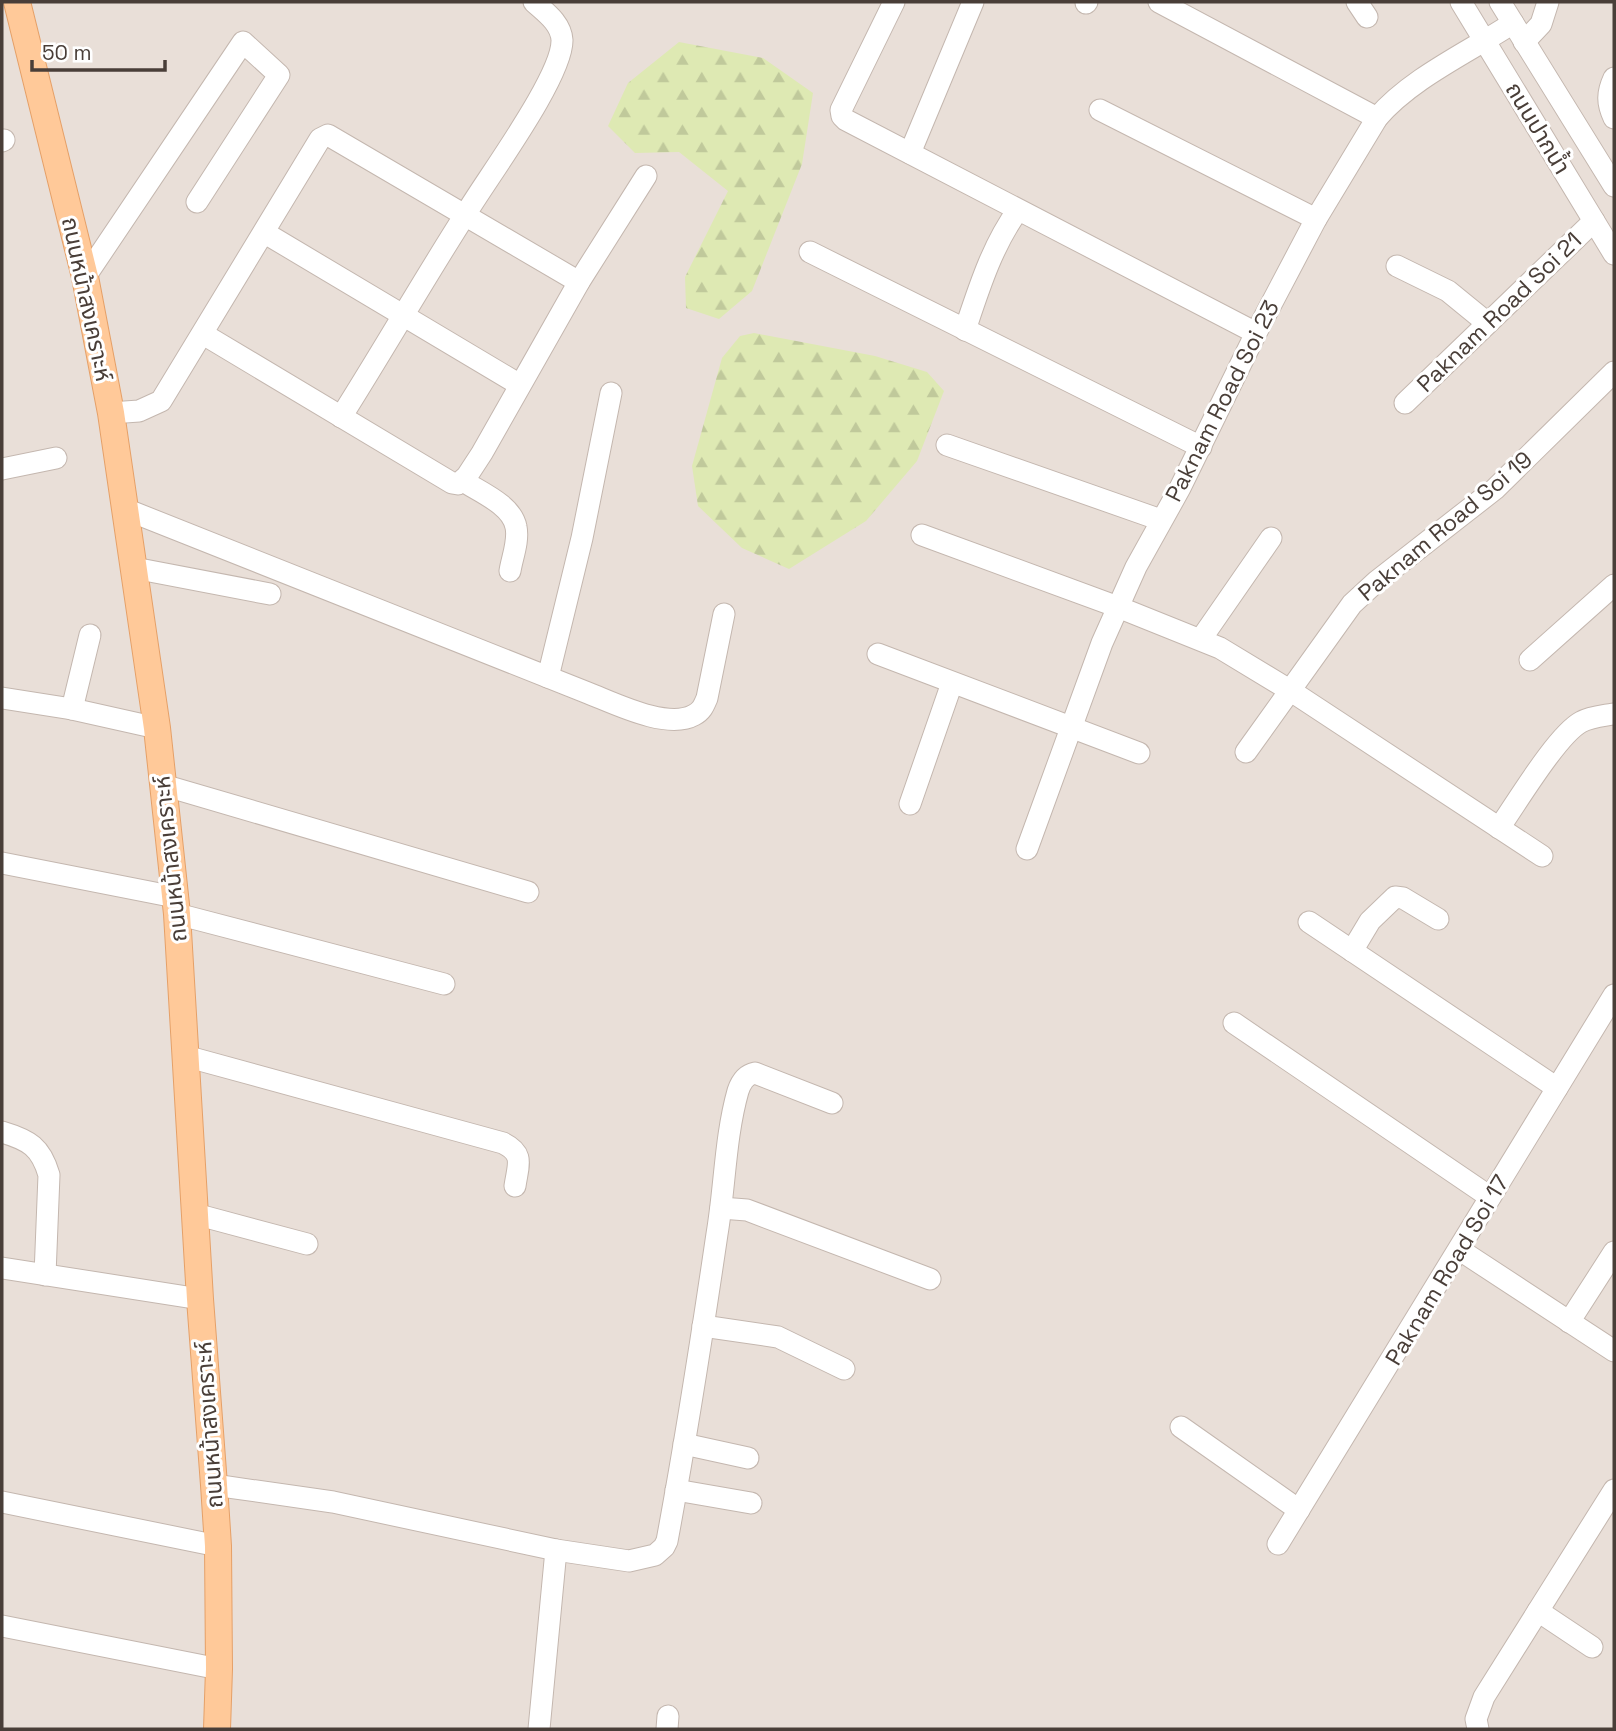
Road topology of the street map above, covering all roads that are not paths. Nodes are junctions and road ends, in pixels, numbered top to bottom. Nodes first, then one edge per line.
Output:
1 (18, 2) edge
2 (534, 2) edge
3 (894, 2) edge
4 (973, 2) edge
5 (1159, 2) edge
6 (1461, 2) edge
7 (1500, 2) edge
8 (1548, 2) edge
9 (1519, 32) junction
10 (1486, 41) junction
11 (1614, 78) edge
12 (1100, 110) dead end
13 (1377, 118) junction
14 (1614, 118) edge
15 (910, 153) junction
16 (646, 176) dead end
17 (1614, 186) edge
18 (197, 202) dead end
19 (1018, 210) junction
20 (466, 213) junction
21 (1316, 219) junction
22 (1594, 221) junction
23 (265, 233) junction
24 (810, 252) dead end
25 (1614, 254) edge
26 (1397, 266) dead end
27 (85, 277) junction
28 (579, 282) junction
29 (405, 314) junction
30 (1486, 322) junction
31 (965, 330) junction
32 (1256, 332) junction
33 (203, 334) junction
34 (1614, 372) edge
35 (520, 385) junction
36 (611, 393) dead end
37 (1405, 403) dead end
38 (111, 413) junction
39 (341, 417) junction
40 (947, 445) dead end
41 (1201, 447) junction
42 (56, 458) dead end
43 (2, 470) edge
44 (463, 481) junction
45 (125, 509) junction
46 (1161, 520) junction
47 (922, 535) dead end
48 (1271, 538) dead end
49 (134, 568) junction
50 (510, 572) dead end
51 (1614, 585) edge
52 (270, 594) dead end
53 (1118, 607) junction
54 (724, 614) dead end
55 (90, 635) dead end
56 (1201, 639) junction
57 (878, 654) dead end
58 (1530, 660) dead end
59 (548, 677) junction
60 (952, 683) junction
61 (1291, 691) junction
62 (2, 698) edge
63 (72, 709) junction
64 (1610, 711) edge
65 (157, 728) junction
66 (1071, 728) junction
67 (1246, 752) dead end
68 (1139, 753) dead end
69 (163, 785) junction
70 (910, 804) dead end
71 (1499, 828) junction
72 (1027, 849) dead end
73 (1542, 856) dead end
74 (2, 863) edge
75 (528, 892) dead end
76 (176, 906) junction
77 (1437, 919) dead end
78 (1309, 922) dead end
79 (1352, 951) junction
80 (444, 984) dead end
81 (1614, 995) edge
82 (1234, 1023) dead end
83 (185, 1056) junction
84 (1557, 1088) junction
85 (832, 1103) dead end
86 (2, 1132) edge
87 (515, 1186) dead end
88 (1490, 1197) junction
89 (721, 1208) junction
90 (195, 1214) junction
91 (306, 1244) dead end
92 (1460, 1250) junction
93 (1614, 1252) edge
94 (2, 1268) edge
95 (45, 1275) junction
96 (930, 1279) dead end
97 (200, 1299) junction
98 (1569, 1322) junction
99 (703, 1326) junction
100 (1614, 1351) edge
101 (844, 1369) dead end
102 (1181, 1427) dead end
103 (684, 1444) junction
104 (748, 1458) dead end
105 (214, 1485) junction
106 (676, 1490) junction
107 (1614, 1490) edge
108 (2, 1502) edge
109 (751, 1503) dead end
110 (1299, 1510) junction
111 (1278, 1544) dead end
112 (218, 1546) junction
113 (556, 1550) junction
114 (1538, 1611) junction
115 (2, 1626) edge
116 (1592, 1647) dead end
117 (219, 1669) junction
118 (217, 1729) edge
119 (539, 1729) edge
120 (1478, 1729) edge

1 - 27 main road, ถนนหน้าสงเคราะห์
2 - 20 street
3 - 15 street
4 - 15 street
5 - 13 street
6 - 10 street, ถนนปากน้ำ
7 - 9 street, ถนนปากน้ำ
8 - 9 street
9 - 10 street, Paknam Road Soi 23
9 - 17 street, ถนนปากน้ำ
10 - 13 street, Paknam Road Soi 23
10 - 22 street, ถนนปากน้ำ
11 - 14 street
12 - 21 street
13 - 21 street, Paknam Road Soi 23
15 - 19 street
16 - 28 street
18 - 27 street
19 - 31 street
19 - 32 street
20 - 23 street
20 - 28 street
20 - 29 street
21 - 32 street, Paknam Road Soi 23
22 - 25 street, ถนนปากน้ำ
22 - 30 street, Paknam Road Soi 21
23 - 29 street
23 - 33 street
24 - 31 street
26 - 30 street
27 - 38 main road, ถนนหน้าสงเคราะห์
28 - 35 street
29 - 35 street
29 - 39 street
30 - 37 street, Paknam Road Soi 21
31 - 41 street
32 - 41 street, Paknam Road Soi 23
33 - 38 street
33 - 39 street
34 - 61 street, Paknam Road Soi 19
35 - 44 street
36 - 59 street
38 - 45 main road, ถนนหน้าสงเคราะห์
39 - 44 street
40 - 46 street
41 - 46 street, Paknam Road Soi 23
42 - 43 street
44 - 50 street
45 - 49 main road, ถนนหน้าสงเคราะห์
45 - 59 street
46 - 53 street, Paknam Road Soi 23
47 - 53 street
48 - 56 street
49 - 52 street
49 - 65 main road, ถนนหน้าสงเคราะห์
51 - 58 street
53 - 56 street
53 - 66 street, Paknam Road Soi 23
54 - 59 street
55 - 63 street
56 - 61 street
57 - 60 street
60 - 66 street
60 - 70 street
61 - 67 street, Paknam Road Soi 19
61 - 71 street
62 - 63 street
63 - 65 street
64 - 71 street
65 - 69 main road, ถนนหน้าสงเคราะห์
66 - 68 street
66 - 72 street, Paknam Road Soi 23
69 - 75 street
69 - 76 main road, ถนนหน้าสงเคราะห์
71 - 73 street
74 - 76 street
76 - 80 street
76 - 83 main road, ถนนหน้าสงเคราะห์
77 - 79 street
78 - 79 street
79 - 84 street
81 - 84 street, Paknam Road Soi 17
82 - 88 street
83 - 87 street
83 - 90 main road, ถนนหน้าสงเคราะห์
84 - 88 street, Paknam Road Soi 17
85 - 89 street
86 - 95 street
88 - 92 street, Paknam Road Soi 17
89 - 96 street
89 - 99 street
90 - 91 street
90 - 97 main road, ถนนหน้าสงเคราะห์
92 - 98 street
92 - 110 street, Paknam Road Soi 17
93 - 98 street
94 - 95 street
95 - 97 street
97 - 105 main road, ถนนหน้าสงเคราะห์
98 - 100 street
99 - 101 street
99 - 103 street
102 - 110 street
103 - 104 street
103 - 106 street
105 - 112 main road, ถนนหน้าสงเคราะห์
105 - 113 street
106 - 109 street
106 - 113 street
107 - 114 street
108 - 112 street
110 - 111 street, Paknam Road Soi 17
112 - 117 main road, ถนนหน้าสงเคราะห์
113 - 119 street
114 - 116 street
114 - 120 street
115 - 117 street
117 - 118 main road, ถนนหน้าสงเคราะห์

